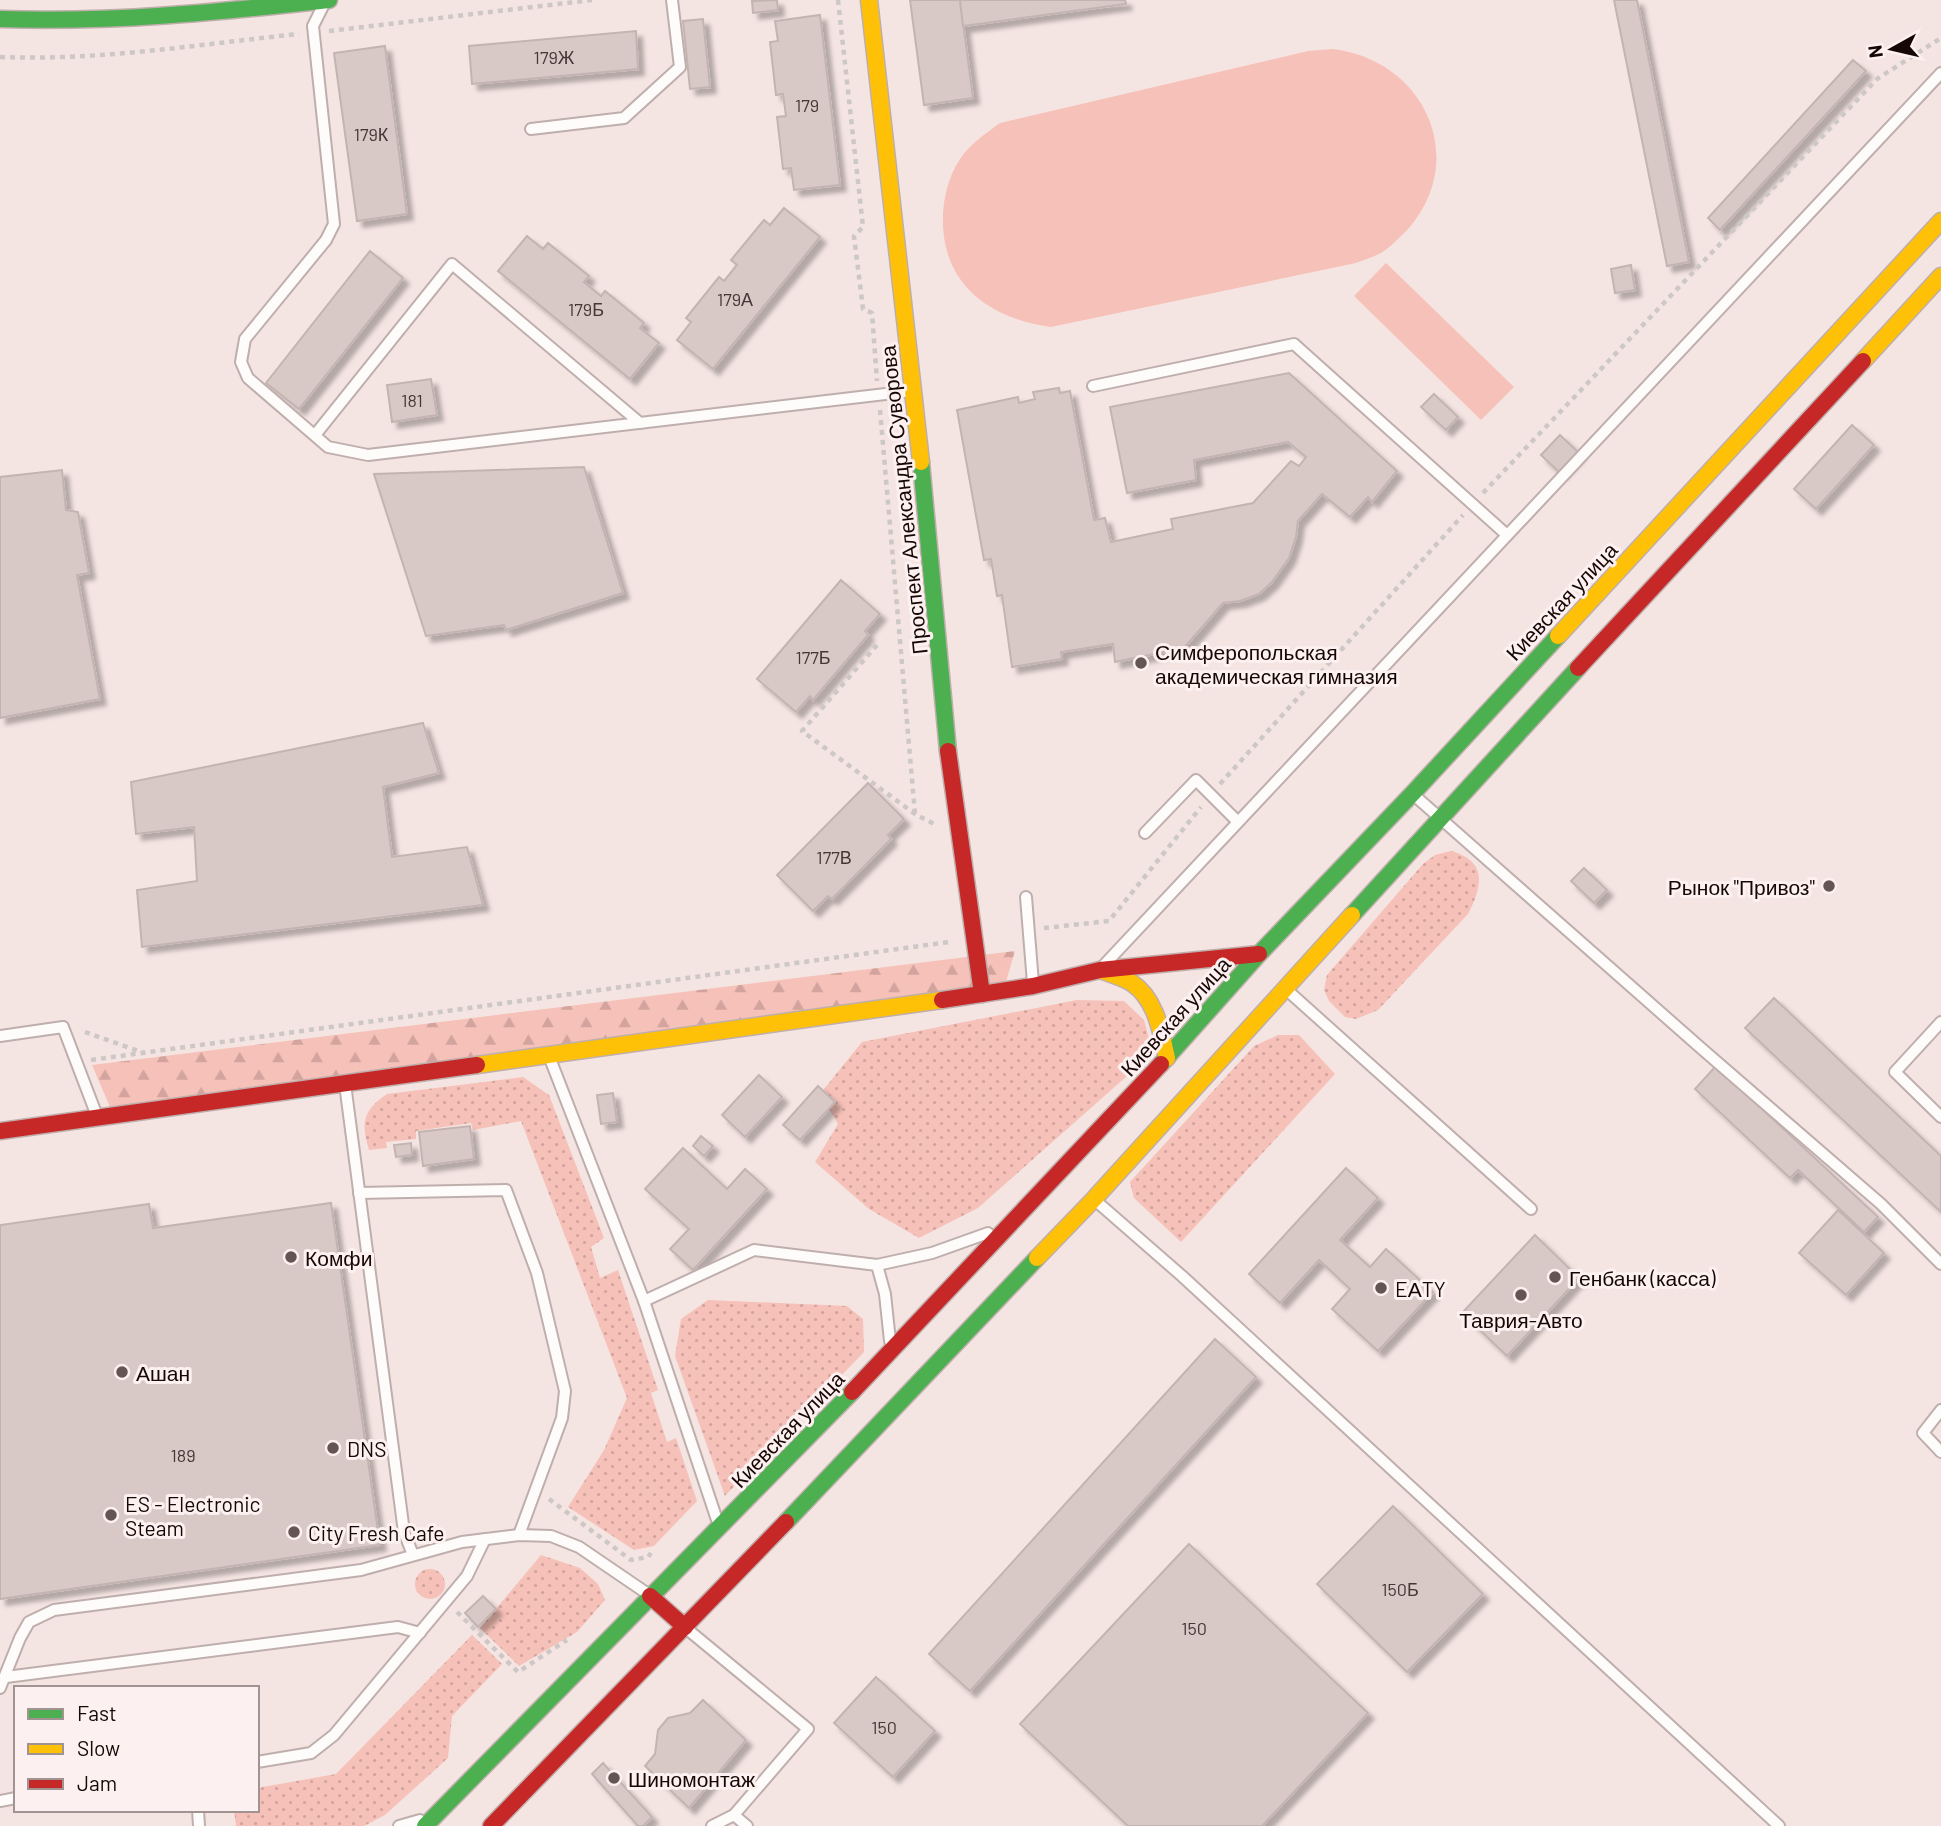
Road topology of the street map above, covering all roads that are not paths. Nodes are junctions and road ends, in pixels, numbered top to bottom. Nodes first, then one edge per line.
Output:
1 (327, 0) edge
2 (673, 0) edge
3 (869, 0) edge
4 (0, 19) edge
5 (1941, 73) edge
6 (531, 129) dead end
7 (1941, 221) edge
8 (1941, 276) edge
9 (1093, 386) dead end
10 (914, 391) junction
11 (640, 423) junction
12 (315, 435) junction
13 (1507, 535) junction
14 (1413, 793) junction
15 (1440, 817) junction
16 (1237, 821) junction
17 (1145, 833) dead end
18 (1026, 897) dead end
19 (1259, 954) junction
20 (1100, 970) junction
21 (1033, 986) junction
22 (1284, 988) junction
23 (982, 994) junction
24 (1941, 1022) edge
25 (0, 1036) edge
26 (549, 1056) junction
27 (1167, 1058) junction
28 (345, 1083) junction
29 (97, 1116) junction
30 (1941, 1117) edge
31 (0, 1131) edge
32 (359, 1193) junction
33 (1094, 1199) junction
34 (1531, 1209) dead end
35 (1009, 1226) junction
36 (1941, 1264) edge
37 (877, 1265) junction
38 (644, 1301) junction
39 (891, 1352) junction
40 (1941, 1410) edge
41 (1941, 1452) edge
42 (720, 1528) junction
43 (519, 1535) junction
44 (485, 1539) junction
45 (413, 1555) junction
46 (650, 1596) junction
47 (685, 1627) junction
48 (420, 1633) junction
49 (6, 1677) junction
50 (0, 1688) edge
51 (259, 1762) edge
52 (734, 1815) junction
53 (430, 1820) edge
54 (399, 1826) edge
55 (491, 1826) edge
56 (712, 1826) edge
57 (747, 1826) edge
58 (1779, 1826) edge

1 - 4 main road
1 - 12 lane
2 - 6 lane
3 - 10 main road, Проспект Александра Суворова
5 - 13 lane
7 - 14 main road, Киевская улица
8 - 15 main road
9 - 13 lane
10 - 11 lane
10 - 23 main road, Проспект Александра Суворова
11 - 12 lane
11 - 12 lane
13 - 16 lane
14 - 15 lane
14 - 19 main road, Киевская улица
15 - 22 main road
15 - 36 lane
16 - 17 lane
16 - 20 lane
18 - 21 lane
19 - 20 main road
19 - 27 main road, Киевская улица
20 - 21 main road
20 - 27 main road
21 - 23 main road
22 - 33 main road
22 - 34 lane
23 - 26 main road
24 - 30 lane
25 - 29 lane
26 - 28 main road
26 - 38 lane
27 - 35 main road, Киевская улица
28 - 29 main road
28 - 32 lane
29 - 31 main road
32 - 43 lane
32 - 45 lane
33 - 47 main road
33 - 58 lane
35 - 37 lane
35 - 39 main road, Киевская улица
37 - 38 lane
37 - 39 lane
38 - 42 lane
39 - 42 main road, Киевская улица
40 - 41 lane
42 - 46 main road, Киевская улица
43 - 44 lane
43 - 46 lane
44 - 45 lane
44 - 48 lane
45 - 49 lane
46 - 47 main road
46 - 53 main road, Киевская улица
47 - 52 lane
47 - 55 main road
48 - 49 lane
48 - 51 lane
49 - 50 lane
52 - 56 lane
52 - 57 lane
53 - 54 lane

